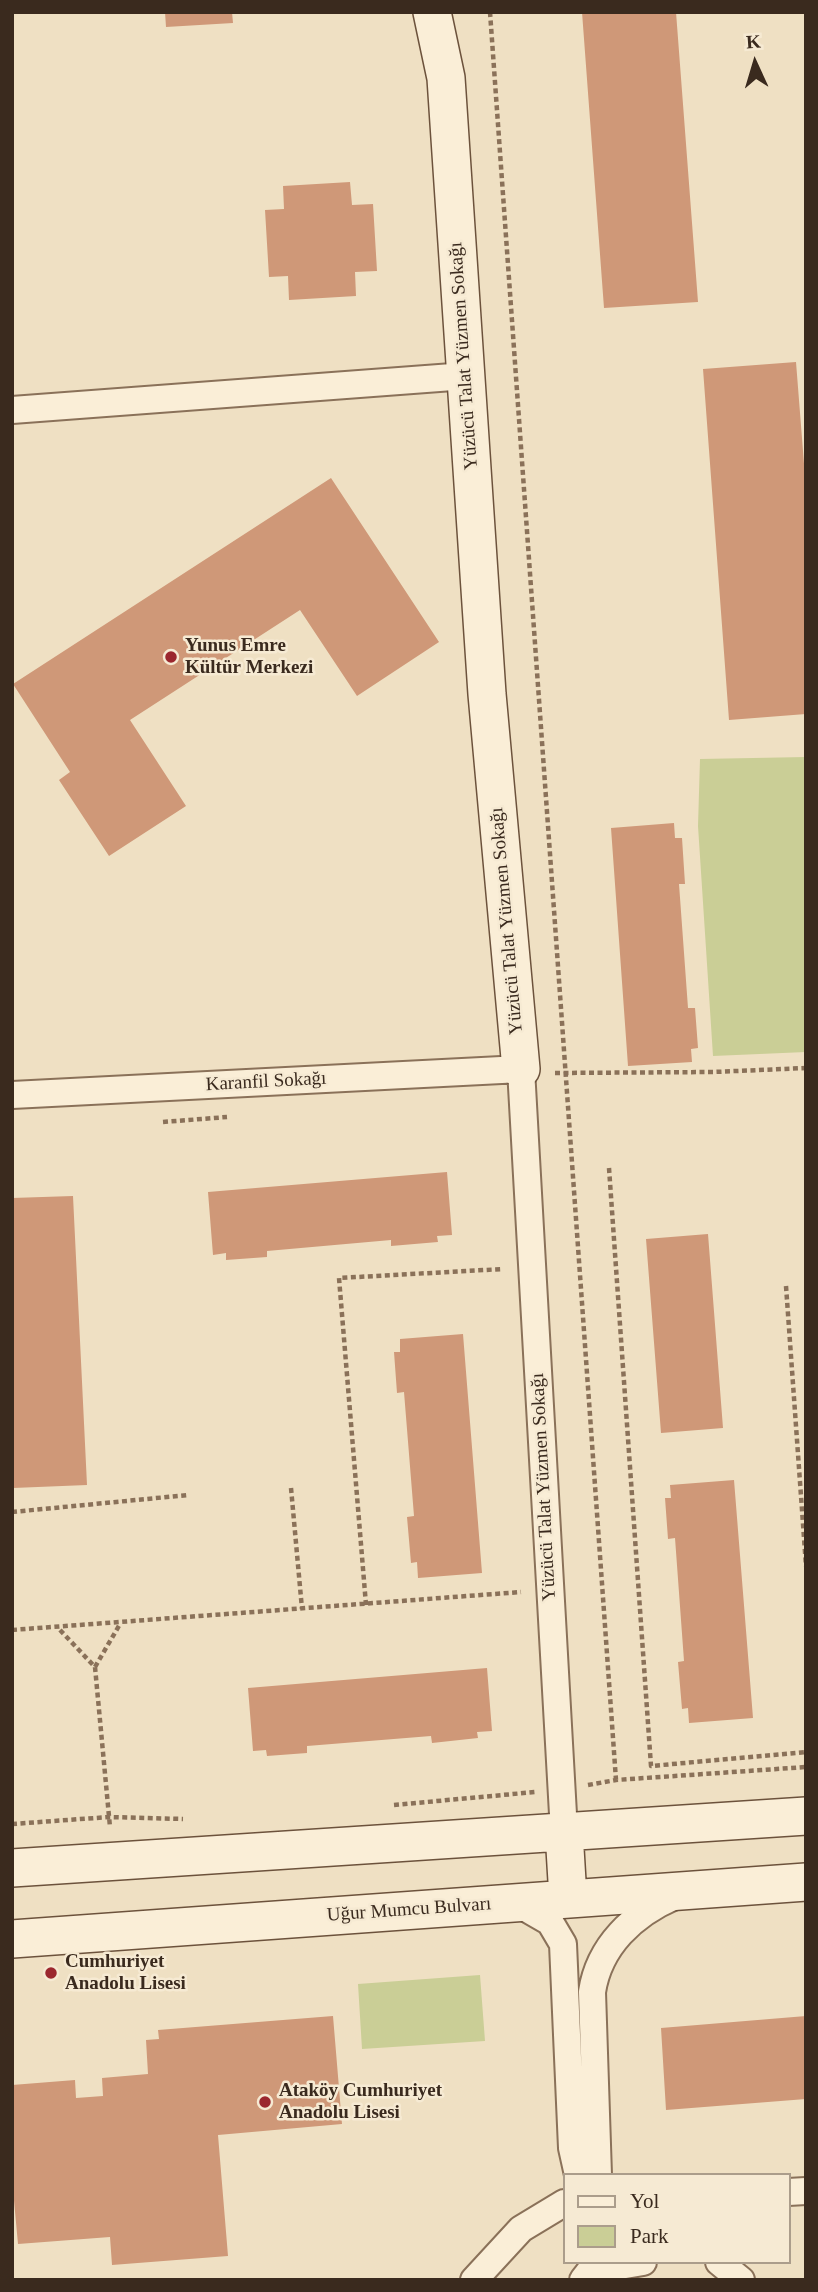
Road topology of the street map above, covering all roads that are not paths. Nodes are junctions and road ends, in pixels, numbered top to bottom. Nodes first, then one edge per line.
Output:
1 (432, 12) edge
2 (466, 376) junction
3 (12, 410) edge
4 (521, 1069) junction
5 (12, 1095) edge
6 (806, 1816) edge
7 (564, 1832) junction
8 (12, 1868) edge
9 (806, 1882) edge
10 (684, 1892) junction
11 (568, 1899) junction
12 (516, 1902) junction
13 (12, 1939) edge
14 (578, 2173) edge
15 (598, 2173) edge
16 (562, 2204) edge
17 (631, 2264) edge
18 (721, 2264) edge
19 (474, 2280) edge
20 (583, 2280) edge
21 (741, 2280) edge

1 - 2 main road, Yüzücü Talat Yüzmen Sokağı
2 - 3 street
2 - 4 main road, Yüzücü Talat Yüzmen Sokağı
4 - 5 street, Karanfil Sokağı
4 - 7 street, Yüzücü Talat Yüzmen Sokağı
6 - 7 main road
7 - 8 main road
7 - 11 main road
9 - 10 main road, Uğur Mumcu Bulvarı
10 - 11 main road, Uğur Mumcu Bulvarı
10 - 15 street
11 - 12 main road, Uğur Mumcu Bulvarı
12 - 13 main road, Uğur Mumcu Bulvarı
12 - 14 street
16 - 19 street
17 - 20 street
18 - 21 street

